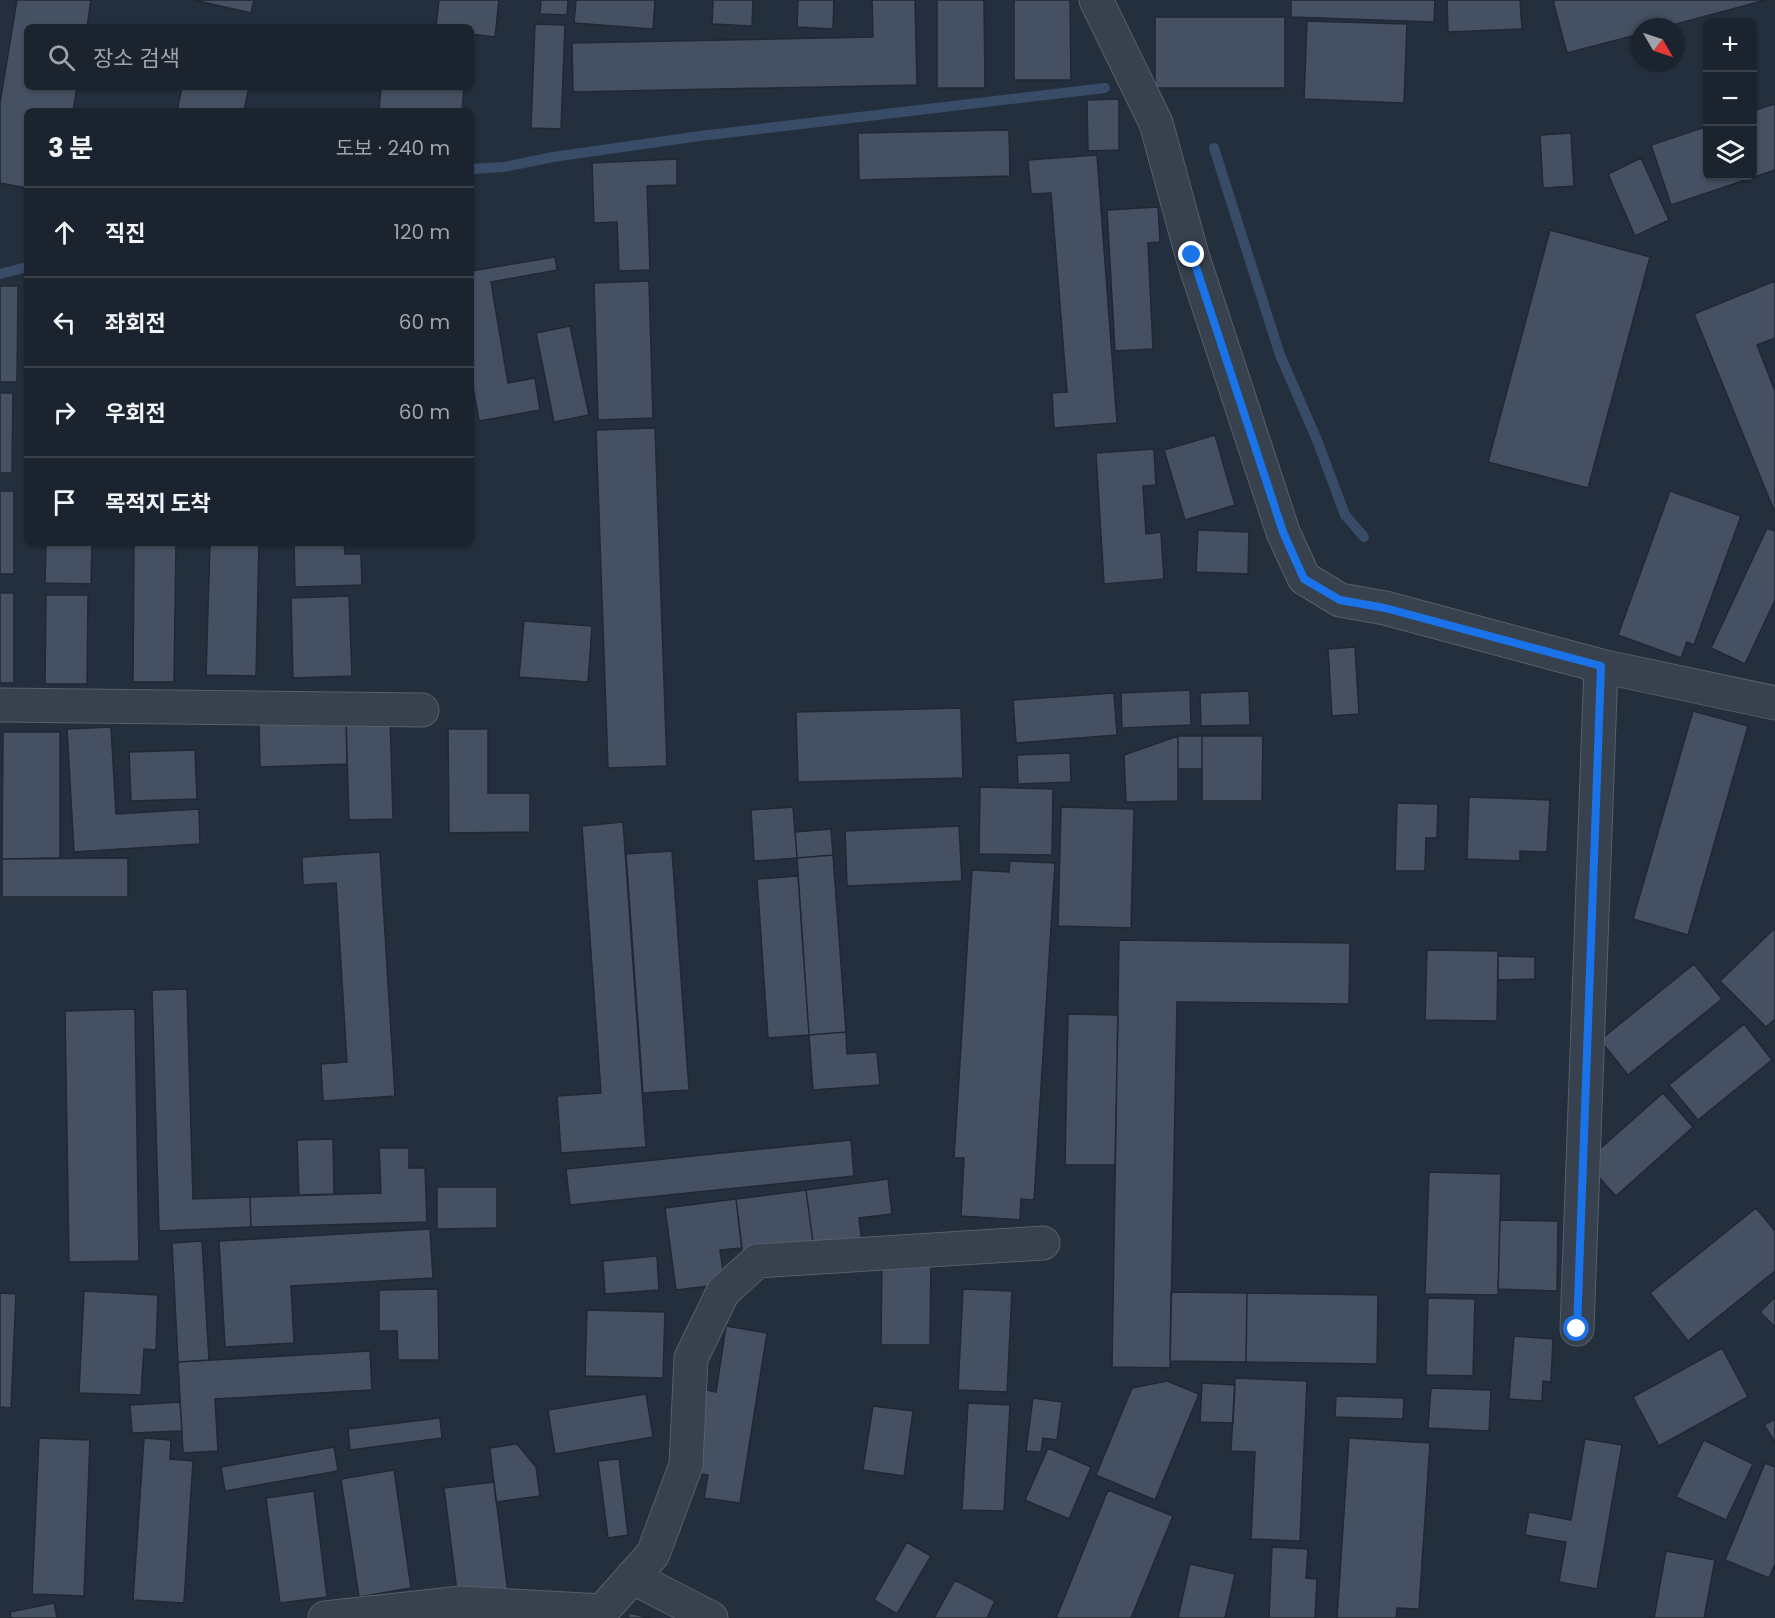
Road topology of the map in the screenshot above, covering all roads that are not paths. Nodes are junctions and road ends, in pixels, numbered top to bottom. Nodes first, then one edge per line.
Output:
1 (1096, 0) edge
2 (1601, 666) junction
3 (1770, 695) edge
4 (0, 705) edge
5 (422, 710) dead end
6 (1043, 1242) dead end
7 (1577, 1329) dead end
8 (632, 1577) junction
9 (599, 1615) edge
10 (325, 1618) edge
11 (711, 1618) edge

1 - 2 street
2 - 3 street
2 - 7 street
4 - 5 street
6 - 8 street
8 - 9 street
8 - 11 street
9 - 10 street

